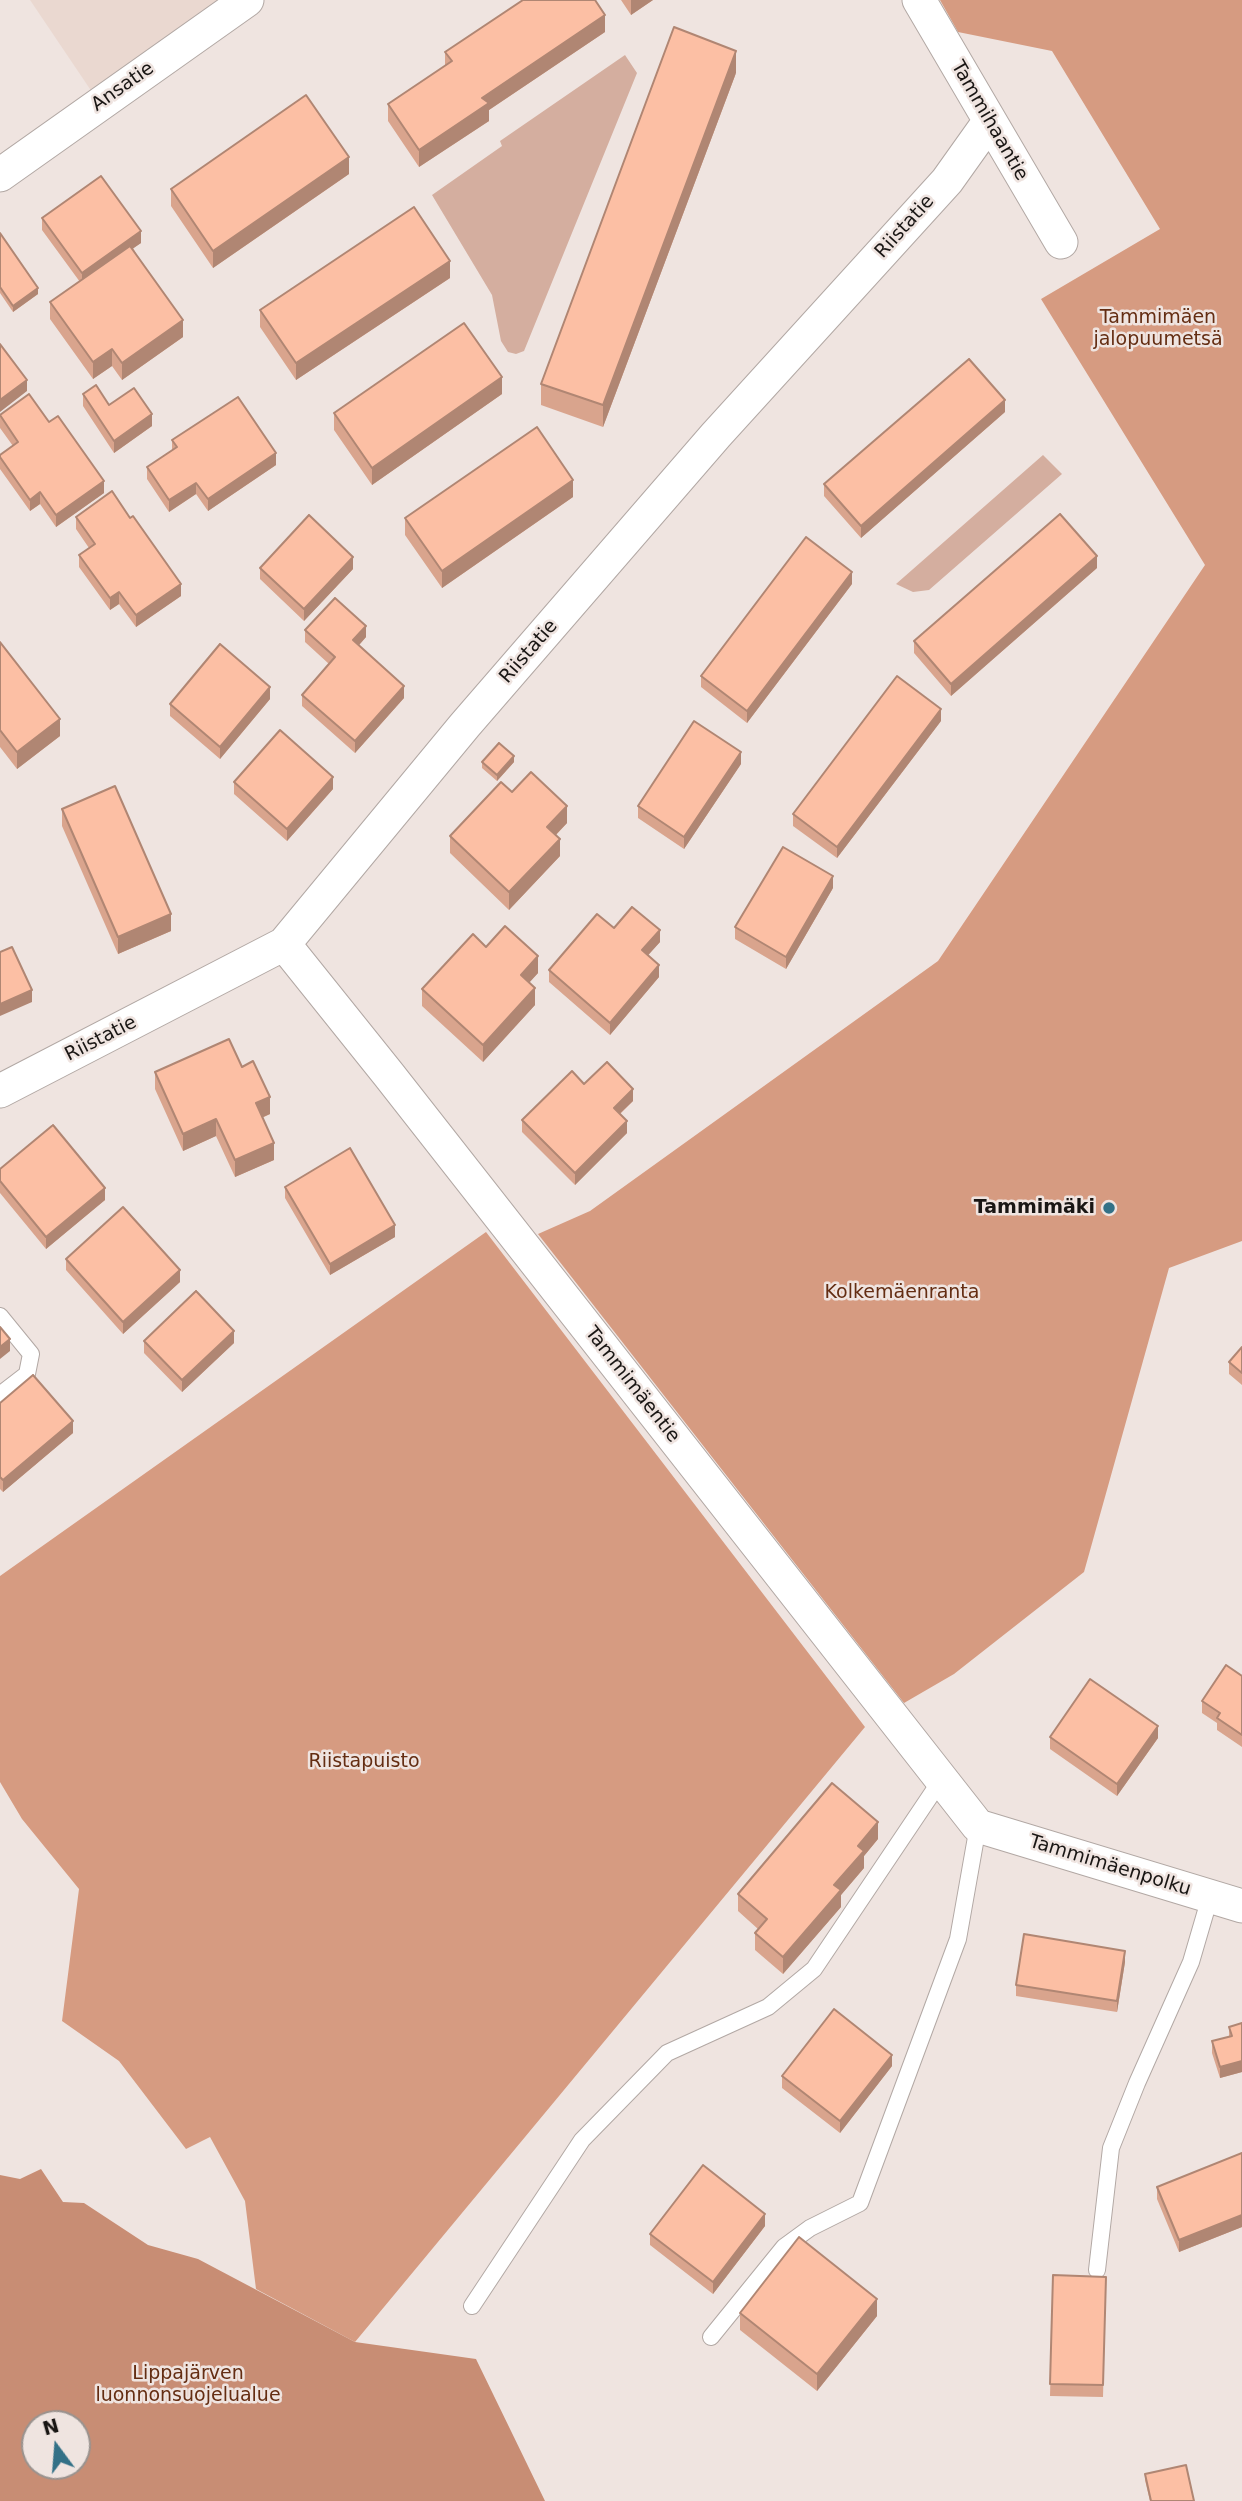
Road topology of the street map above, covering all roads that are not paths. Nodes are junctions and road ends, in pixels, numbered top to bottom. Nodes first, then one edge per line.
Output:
1 (247, 0) edge
2 (919, 0) edge
3 (989, 122) junction
4 (0, 175) edge
5 (1061, 242) dead end
6 (284, 944) junction
7 (0, 1091) edge
8 (0, 1316) edge
9 (0, 1395) edge
10 (942, 1780) junction
11 (978, 1826) junction
12 (1210, 1897) junction
13 (1242, 1906) edge
14 (1097, 2270) dead end
15 (472, 2306) dead end
16 (711, 2337) dead end

1 - 4 street, Ansatie
2 - 3 street, Tammihaantie
3 - 5 street, Tammihaantie
3 - 6 street, Riistatie
6 - 7 street, Riistatie
6 - 10 street, Tammimäentie
8 - 9 lane
10 - 11 street, Tammimäentie
10 - 15 lane
11 - 12 street, Tammimäenpolku
11 - 16 lane
12 - 13 street, Tammimäenpolku
12 - 14 lane

